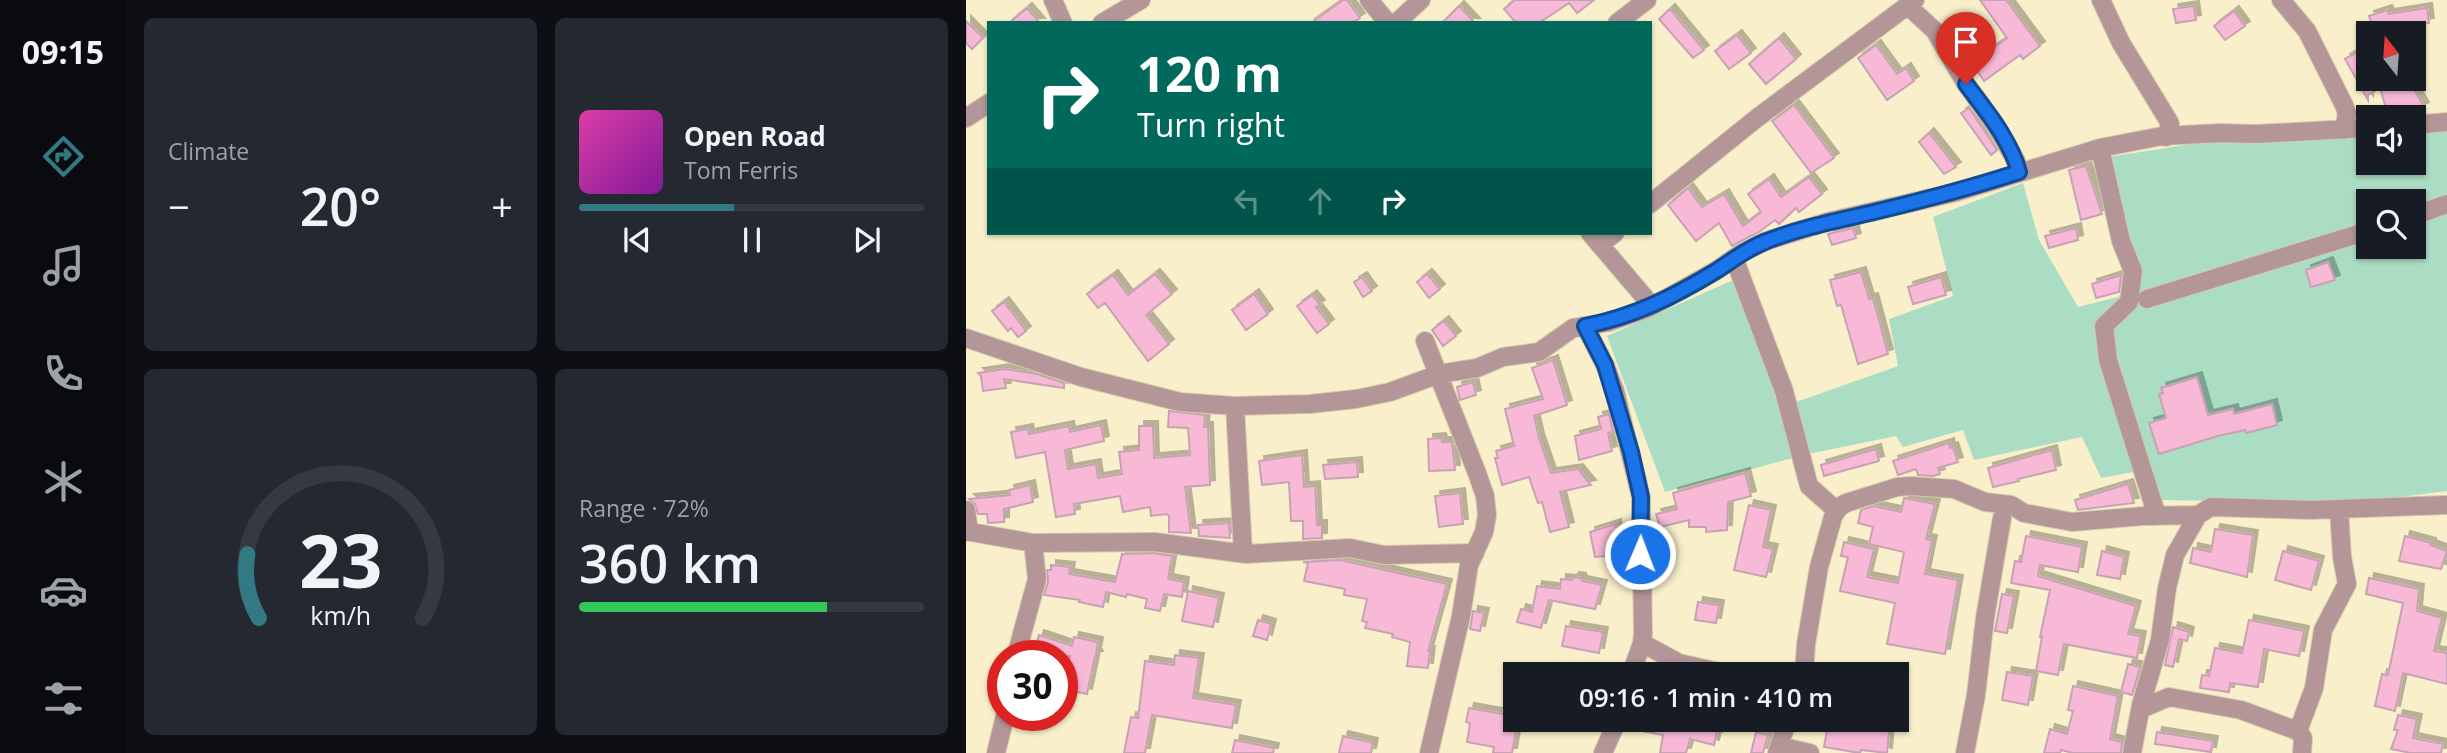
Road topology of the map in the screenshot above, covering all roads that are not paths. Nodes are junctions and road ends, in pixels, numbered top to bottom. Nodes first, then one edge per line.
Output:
1 (1054, 0) edge
2 (1141, 0) edge
3 (1369, 0) edge
4 (1421, 0) edge
5 (1647, 0) edge
6 (2101, 0) edge
7 (2281, 0) edge
8 (1911, 3) edge
9 (1062, 21) edge
10 (1105, 21) edge
11 (1386, 21) edge
12 (1398, 21) edge
13 (1620, 21) edge
14 (987, 104) edge
15 (966, 118) edge
16 (2447, 122) edge
17 (2426, 124) edge
18 (2356, 129) edge
19 (2344, 130) junction
20 (2166, 136) junction
21 (2100, 148) junction
22 (2019, 172) junction
23 (1652, 202) edge
24 (2447, 204) edge
25 (2426, 211) edge
26 (2356, 235) edge
27 (1595, 239) edge
28 (1734, 258) junction
29 (2147, 299) dead end
30 (1652, 306) junction
31 (1585, 326) junction
32 (966, 338) edge
33 (1424, 341) dead end
34 (1438, 374) junction
35 (1235, 406) junction
36 (1985, 502) junction
37 (2447, 505) edge
38 (2339, 509) junction
39 (966, 510) edge
40 (1837, 510) junction
41 (2020, 510) junction
42 (2208, 511) junction
43 (2157, 516) junction
44 (2002, 518) junction
45 (967, 532) edge
46 (1033, 543) junction
47 (1243, 553) junction
48 (1475, 553) junction
49 (1020, 640) edge
50 (1642, 643) junction
51 (1635, 662) edge
52 (1677, 662) edge
53 (1805, 662) edge
54 (2149, 678) junction
55 (2169, 697) junction
56 (2141, 709) junction
57 (1001, 731) edge
58 (2298, 731) junction
59 (1612, 732) edge
60 (1784, 732) edge
61 (1778, 749) edge
62 (996, 753) edge
63 (1429, 753) edge
64 (1603, 753) edge
65 (1810, 753) edge
66 (1965, 753) edge
67 (2132, 753) edge
68 (2302, 753) edge

1 - 9 street
2 - 10 street
3 - 11 street
4 - 12 street
5 - 13 street
6 - 20 street
7 - 19 street
8 - 22 street
8 - 23 street
14 - 15 street
16 - 17 street
18 - 19 street
19 - 20 street
20 - 21 street
21 - 22 street
21 - 43 street
22 - 28 street
24 - 25 street
26 - 29 street
27 - 30 street
28 - 30 street
28 - 40 street
30 - 31 street
31 - 34 street
31 - 50 street
32 - 35 street
33 - 34 street
34 - 35 street
34 - 48 street
35 - 47 street
36 - 40 street
36 - 41 street
36 - 44 street
37 - 38 street
38 - 42 street
38 - 58 street
39 - 45 street
40 - 53 street
41 - 43 street
41 - 44 street
42 - 43 street
42 - 54 street
44 - 66 street
45 - 46 street
46 - 47 street
46 - 49 street
47 - 48 street
48 - 63 street
50 - 51 street
50 - 52 street
54 - 55 street
54 - 56 street
55 - 56 street
55 - 58 street
56 - 67 street
57 - 62 street
58 - 68 street
59 - 64 street
60 - 61 street
61 - 65 street

